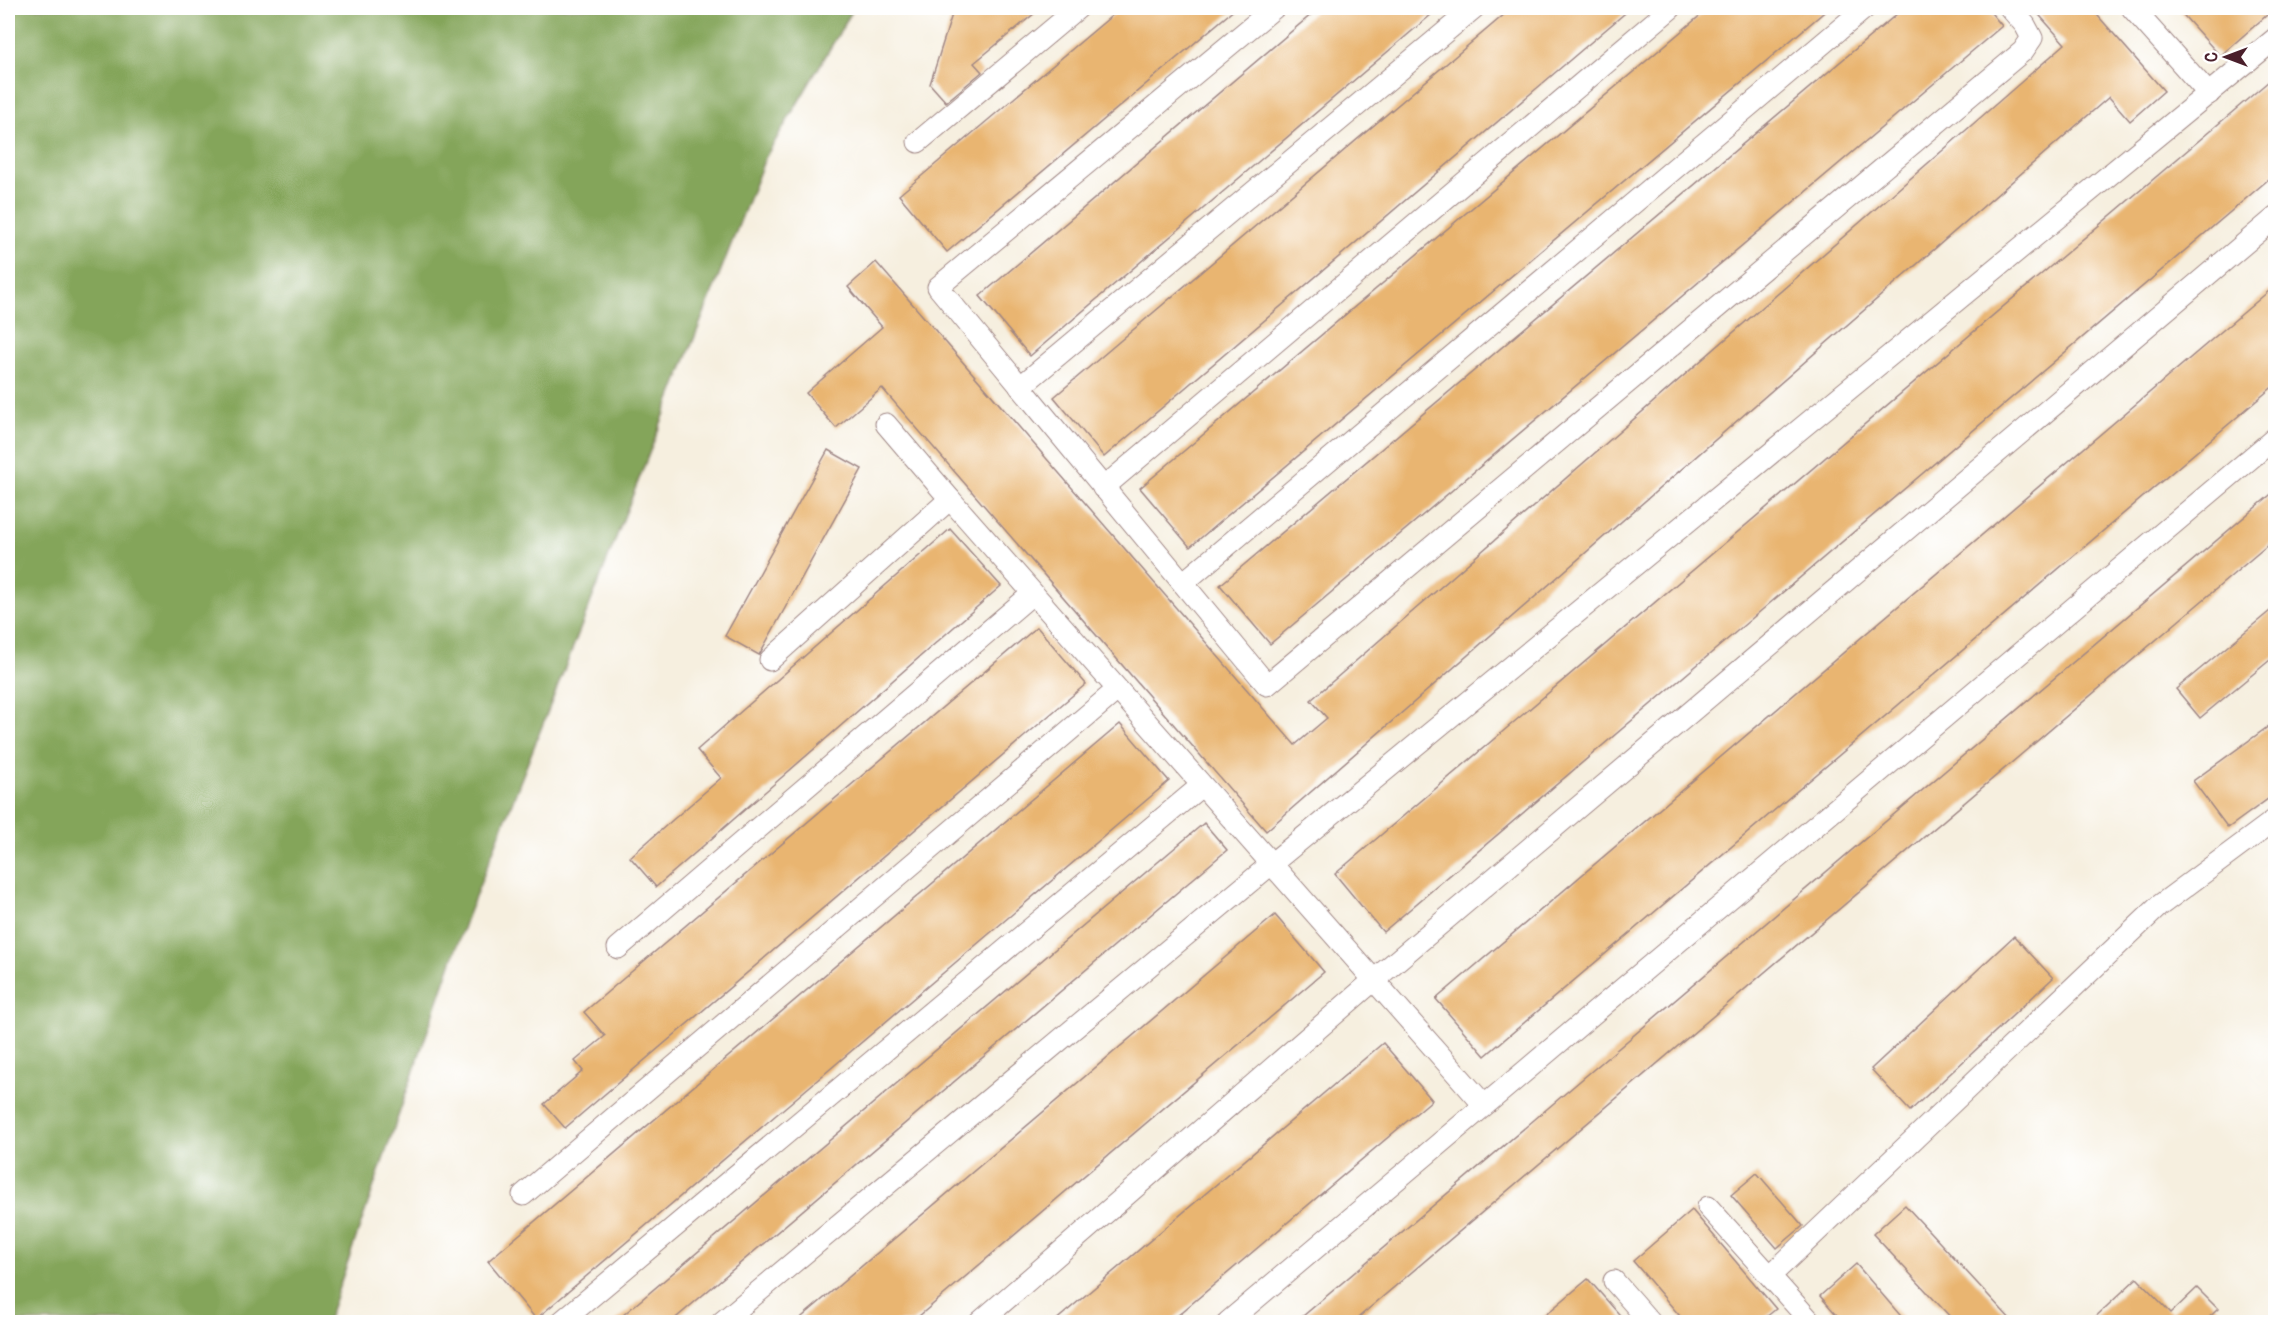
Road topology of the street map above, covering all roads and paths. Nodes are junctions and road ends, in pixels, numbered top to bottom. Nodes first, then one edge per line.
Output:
1 (1078, 8) edge
2 (1274, 8) edge
3 (1474, 8) edge
4 (1671, 8) edge
5 (1865, 8) edge
6 (2010, 8) edge
7 (2132, 8) edge
8 (2276, 38) edge
9 (2209, 94) junction
10 (918, 142) dead end
11 (2276, 217) edge
12 (1020, 387) junction
13 (886, 424) dead end
14 (2276, 437) edge
15 (1103, 488) junction
16 (950, 499) junction
17 (1183, 583) junction
18 (1032, 594) junction
19 (770, 660) dead end
20 (1116, 690) junction
21 (1201, 786) junction
22 (2276, 819) edge
23 (1270, 865) junction
24 (618, 948) dead end
25 (1374, 980) junction
26 (1484, 1106) junction
27 (523, 1195) dead end
28 (1708, 1207) dead end
29 (1770, 1276) junction
30 (1614, 1281) dead end
31 (561, 1323) edge
32 (722, 1323) edge
33 (980, 1323) edge
34 (1228, 1323) edge
35 (1650, 1323) edge
36 (1811, 1323) edge

1 - 10 lane
2 - 12 lane
3 - 12 lane
4 - 15 lane
5 - 17 lane
6 - 17 lane
7 - 9 lane
8 - 9 lane
9 - 23 lane
11 - 25 lane
12 - 15 lane
13 - 16 lane
14 - 26 lane
15 - 17 lane
16 - 18 lane
16 - 19 lane
18 - 20 lane
18 - 24 lane
20 - 21 lane
20 - 27 lane
21 - 23 lane
21 - 31 lane
22 - 29 lane
23 - 25 lane
23 - 32 lane
25 - 26 lane
25 - 33 lane
26 - 34 lane
28 - 29 lane
29 - 36 lane
30 - 35 lane

